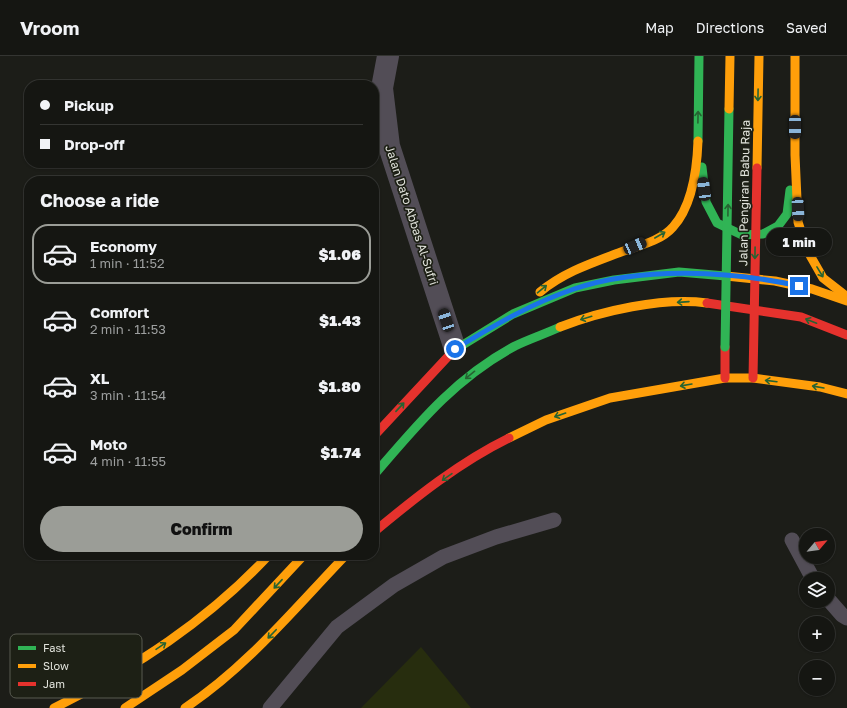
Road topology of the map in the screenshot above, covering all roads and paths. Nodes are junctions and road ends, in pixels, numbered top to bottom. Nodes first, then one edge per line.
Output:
1 (388, 56) edge
2 (699, 56) edge
3 (730, 56) edge
4 (759, 56) edge
5 (795, 56) edge
6 (698, 138) junction
7 (795, 155) junction
8 (847, 298) edge
9 (847, 301) edge
10 (513, 314) junction
11 (847, 335) edge
12 (455, 349) junction
13 (725, 378) junction
14 (753, 378) junction
15 (847, 394) edge
16 (379, 431) edge
17 (379, 469) edge
18 (554, 520) dead end
19 (379, 528) edge
20 (792, 540) dead end
21 (264, 560) edge
22 (299, 560) edge
23 (341, 560) edge
24 (809, 572) edge
25 (835, 607) edge
26 (847, 618) edge
27 (142, 658) edge
28 (142, 697) edge
29 (73, 698) edge
30 (140, 698) edge
31 (54, 708) edge
32 (125, 708) edge
33 (185, 708) edge
34 (270, 708) edge

1 - 12 street, Jalan Dato Abbas Al-Sufri
6 -> 2 main road
13 -> 3 main road, Jalan Pengiran Babu Raja, bridge
4 -> 14 main road, Jalan Pengiran Babu Raja, bridge
5 - 7 main road
6 - 7 main road
10 -> 6 main road
7 -> 8 main road
9 - 10 main road
10 - 12 main road
11 -> 17 main road
16 -> 12 main road
13 - 14 main road
13 -> 19 main road
15 -> 14 main road
18 - 34 lane
20 - 24 lane
27 -> 21 main road
22 -> 28 main road
23 -> 33 main road
25 - 26 lane
31 -> 29 main road
30 -> 32 main road

